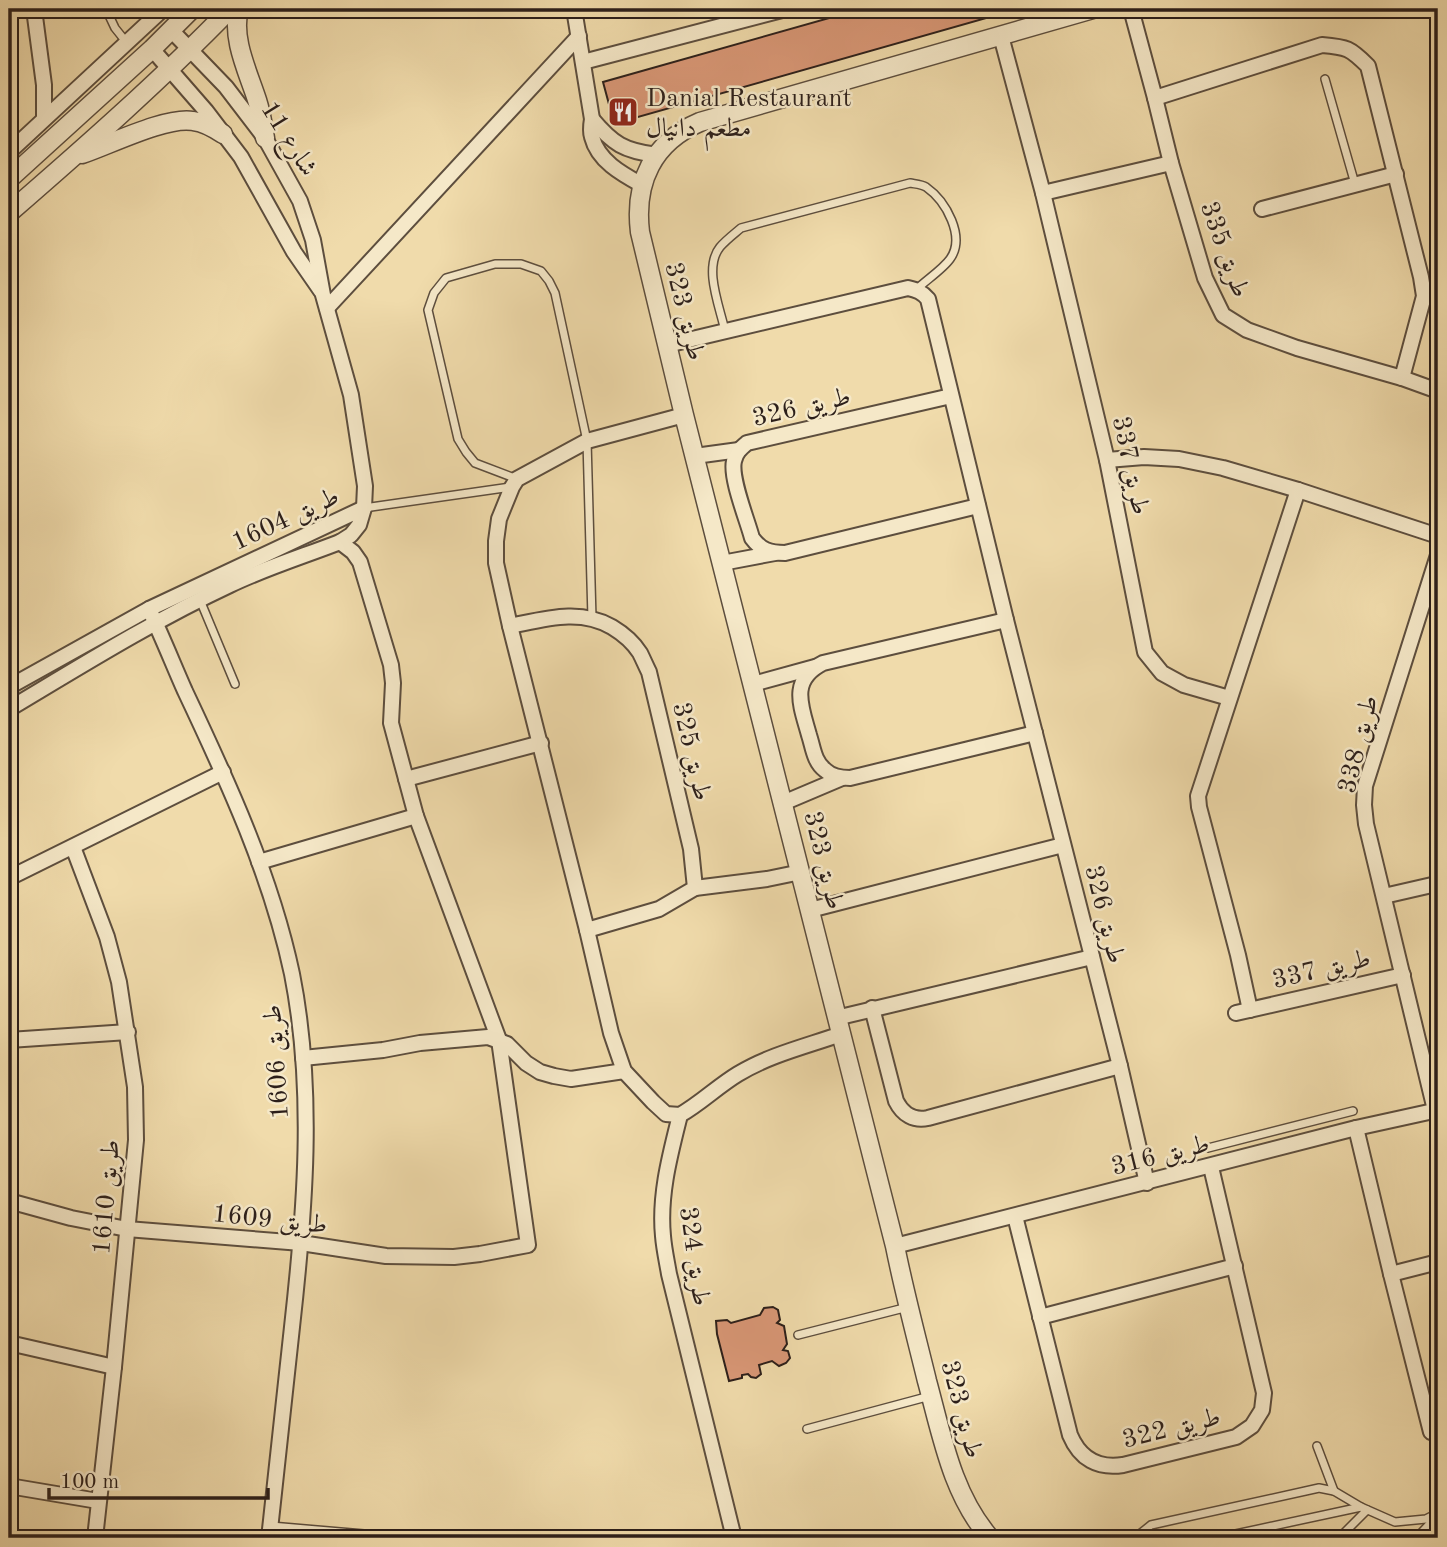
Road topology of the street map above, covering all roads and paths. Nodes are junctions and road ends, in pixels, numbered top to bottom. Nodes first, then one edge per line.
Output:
1 (34, 9) edge
2 (106, 9) edge
3 (163, 9) edge
4 (192, 9) edge
5 (230, 9) edge
6 (239, 9) edge
7 (574, 9) edge
8 (786, 9) edge
9 (1093, 9) edge
10 (1131, 9) edge
11 (769, 11) edge
12 (1055, 14) edge
13 (172, 30) junction
14 (579, 36) junction
15 (1001, 36) junction
16 (127, 43) junction
17 (152, 49) junction
18 (191, 49) junction
19 (583, 62) junction
20 (170, 69) junction
21 (1325, 79) dead end
22 (44, 85) junction
23 (71, 94) junction
24 (1155, 98) junction
25 (44, 118) junction
26 (592, 119) junction
27 (223, 134) junction
28 (265, 138) junction
29 (9, 152) edge
30 (657, 155) junction
31 (72, 158) junction
32 (1171, 163) junction
33 (1396, 174) junction
34 (9, 179) edge
35 (642, 185) junction
36 (1355, 185) junction
37 (1043, 193) junction
38 (1262, 209) dead end
39 (9, 213) edge
40 (917, 289) junction
41 (325, 302) junction
42 (725, 332) junction
43 (667, 345) junction
44 (1402, 378) junction
45 (1438, 391) edge
46 (951, 396) junction
47 (684, 415) junction
48 (587, 441) junction
49 (738, 450) junction
50 (695, 456) junction
51 (1107, 460) junction
52 (514, 482) junction
53 (1297, 490) junction
54 (978, 506) junction
55 (363, 508) junction
56 (1438, 536) edge
57 (340, 542) junction
58 (775, 553) junction
59 (1438, 555) edge
60 (722, 563) junction
61 (200, 600) junction
62 (152, 616) junction
63 (592, 619) junction
64 (1006, 620) junction
65 (510, 626) junction
66 (815, 667) junction
67 (235, 684) dead end
68 (753, 684) junction
69 (9, 687) edge
70 (1229, 698) junction
71 (9, 709) edge
72 (1035, 733) junction
73 (541, 743) junction
74 (223, 772) junction
75 (842, 778) junction
76 (406, 779) junction
77 (783, 803) junction
78 (416, 816) junction
79 (1063, 845) junction
80 (73, 847) junction
81 (259, 862) junction
82 (801, 872) junction
83 (9, 878) edge
84 (1438, 885) edge
85 (695, 888) junction
86 (1384, 896) junction
87 (810, 910) junction
88 (587, 930) junction
89 (1092, 957) junction
90 (1403, 975) junction
91 (872, 1009) junction
92 (839, 1026) junction
93 (128, 1032) junction
94 (9, 1040) edge
95 (499, 1040) junction
96 (303, 1058) junction
97 (1120, 1066) junction
98 (624, 1071) junction
99 (1437, 1110) edge
100 (1353, 1111) dead end
101 (680, 1115) junction
102 (1356, 1129) junction
103 (1208, 1148) dead end
104 (1211, 1167) junction
105 (1147, 1183) junction
106 (9, 1201) edge
107 (1015, 1216) junction
108 (127, 1229) junction
109 (301, 1244) junction
110 (895, 1246) junction
111 (1438, 1262) edge
112 (1234, 1266) junction
113 (1391, 1274) junction
114 (908, 1307) junction
115 (1040, 1317) junction
116 (798, 1335) dead end
117 (9, 1343) edge
118 (114, 1367) junction
119 (931, 1396) junction
120 (807, 1429) dead end
121 (1431, 1432) dead end
122 (1317, 1446) dead end
123 (9, 1486) edge
124 (1334, 1491) junction
125 (98, 1501) junction
126 (1364, 1509) junction
127 (1438, 1513) edge
128 (1438, 1523) edge
129 (270, 1532) edge
130 (95, 1538) edge
131 (369, 1538) edge
132 (734, 1538) edge
133 (990, 1538) edge
134 (1137, 1538) edge
135 (1217, 1538) edge
136 (1339, 1538) edge
137 (1424, 1538) edge

1 - 22 street
2 - 16 lane
3 - 16 street
4 - 13 street
5 - 18 street
6 - 28 street
7 - 14 street
8 - 11 street
9 - 12 street, طريق 323
10 - 24 street, طريق 335
11 - 19 street
12 - 15 street, طريق 323
13 - 17 street
13 - 18 street, شارع 11
14 - 19 street
14 - 41 street
15 - 30 street, طريق 323
15 - 37 street, طريق 337
16 - 23 street
17 - 20 street, شارع 11
17 - 34 street
18 - 20 street
18 - 28 street, شارع 11
19 - 26 street
20 - 27 street, شارع 11
20 - 31 street
21 - 36 lane
22 - 23 street
22 - 25 street
23 - 25 street
24 - 32 street, طريق 335
24 - 33 street
25 - 29 street
26 - 30 street
26 - 35 street
27 - 31 street
27 - 41 street, شارع 11
28 - 41 street, شارع 11
30 - 35 street, طريق 323
31 - 39 street
32 - 37 street
32 - 44 street, طريق 335
33 - 36 street, طريق 335
33 - 44 street
35 - 43 street, طريق 323
36 - 38 street, طريق 335
37 - 51 street, طريق 337
40 - 42 street
40 - 42 lane
40 - 46 street, طريق 326
41 - 55 street, شارع 11
42 - 43 street
43 - 47 street, طريق 323
44 - 45 street, طريق 335
46 - 49 street, طريق 326
46 - 54 street, طريق 326
47 - 48 street
47 - 50 street, طريق 323
48 - 52 street
48 - 52 lane
48 - 63 lane
49 - 50 street
49 - 58 street, طريق 326
50 - 60 street, طريق 323
51 - 53 street
51 - 70 street, طريق 337
52 - 55 lane
52 - 65 street
53 - 56 street
53 - 70 street, طريق 337
54 - 58 street
54 - 64 street, طريق 326
55 - 57 street, طريق 1604
55 - 62 street, طريق 1604
57 - 61 street, طريق 1604
57 - 76 street
58 - 60 street
59 - 86 street, طريق 338
60 - 68 street, طريق 323
61 - 62 street, طريق 1604
61 - 67 lane
62 - 69 street, طريق 1604
62 - 71 street, طريق 1604
62 - 74 street, طريق 1606
63 - 65 street, طريق 325
63 - 85 street, طريق 325
64 - 66 street
64 - 72 street, طريق 326
65 - 73 street
66 - 68 street
66 - 75 street
68 - 77 street, طريق 323
70 - 90 street, طريق 337
72 - 75 street
72 - 79 street, طريق 326
73 - 76 street
73 - 88 street
74 - 80 street
74 - 81 street, طريق 1606
75 - 77 street
76 - 78 street
77 - 82 street, طريق 323
78 - 81 street
78 - 95 street
79 - 87 street
79 - 89 street, طريق 326
80 - 83 street
80 - 93 street, طريق 1610
81 - 96 street, طريق 1606
82 - 85 street
82 - 87 street, طريق 323
84 - 86 street
85 - 88 street
86 - 90 street, طريق 338
87 - 92 street, طريق 323
88 - 98 street
89 - 91 street
89 - 97 street, طريق 326
90 - 99 street, طريق 338
91 - 92 street
91 - 97 street
92 - 101 street
92 - 110 street, طريق 323
93 - 94 street
93 - 108 street, طريق 1610
95 - 96 street
95 - 98 street
95 - 109 street, طريق 1609
96 - 109 street, طريق 1606
97 - 105 street, طريق 326
98 - 101 street
99 - 102 street, طريق 316
100 - 103 lane
101 - 132 street, طريق 324
102 - 104 street, طريق 316
102 - 113 street
104 - 105 street, طريق 316
104 - 112 street, طريق 322
105 - 107 street, طريق 316
106 - 108 street, طريق 1609
107 - 110 street, طريق 316
107 - 115 street, طريق 322
108 - 109 street, طريق 1609
108 - 118 street, طريق 1610
109 - 129 street, طريق 1606
110 - 114 street, طريق 323
111 - 113 street
112 - 115 street
112 - 115 street, طريق 322
113 - 121 street
114 - 116 lane
114 - 119 street, طريق 323
117 - 118 street
118 - 125 street, طريق 1610
119 - 120 lane
119 - 133 street, طريق 323
122 - 124 lane
123 - 125 street
124 - 126 lane
124 - 134 lane
125 - 130 street, طريق 1610
126 - 127 lane
126 - 135 lane
126 - 136 lane
128 - 137 street
129 - 131 lane

